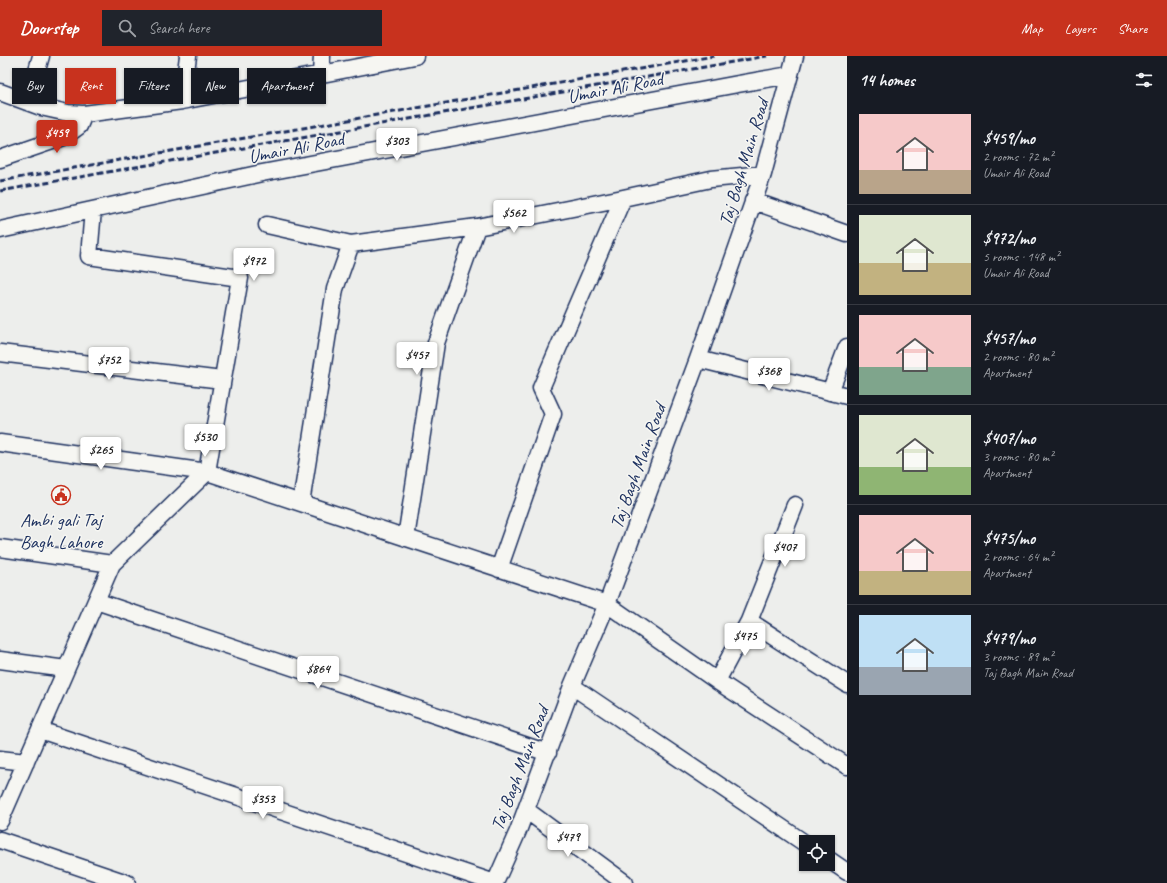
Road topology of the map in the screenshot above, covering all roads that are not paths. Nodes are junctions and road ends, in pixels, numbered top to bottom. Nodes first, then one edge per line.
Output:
1 (41, 56) edge
2 (188, 56) edge
3 (322, 56) edge
4 (415, 56) edge
5 (795, 56) edge
6 (38, 68) edge
7 (321, 68) edge
8 (326, 73) edge
9 (790, 75) junction
10 (247, 88) edge
11 (0, 92) edge
12 (183, 94) edge
13 (12, 96) edge
14 (183, 101) edge
15 (33, 104) edge
16 (159, 104) edge
17 (84, 114) junction
18 (0, 159) edge
19 (763, 174) junction
20 (624, 198) junction
21 (753, 201) junction
22 (93, 210) junction
23 (267, 225) dead end
24 (477, 227) junction
25 (0, 230) edge
26 (847, 234) edge
27 (351, 244) junction
28 (847, 347) edge
29 (0, 353) edge
30 (698, 359) junction
31 (222, 380) junction
32 (830, 392) junction
33 (847, 396) edge
34 (0, 443) edge
35 (206, 472) junction
36 (300, 503) junction
37 (796, 505) dead end
38 (406, 538) junction
39 (0, 548) edge
40 (112, 564) junction
41 (499, 569) junction
42 (96, 601) junction
43 (606, 604) junction
44 (749, 621) junction
45 (0, 660) edge
46 (66, 669) junction
47 (717, 681) junction
48 (847, 684) edge
49 (572, 686) junction
50 (40, 730) junction
51 (548, 753) junction
52 (0, 759) edge
53 (26, 762) junction
54 (847, 766) edge
55 (526, 810) junction
56 (0, 821) edge
57 (799, 839) edge
58 (0, 840) edge
59 (835, 864) edge
60 (847, 872) edge
61 (127, 883) edge
62 (495, 883) edge
63 (626, 883) edge

1 - 6 street
2 - 12 street
3 - 7 street
4 - 8 street
5 - 9 street, Taj Bagh Main Road
9 - 19 street, Taj Bagh Main Road
9 - 22 street, Umair Ali Road
10 - 14 street
11 - 13 street
15 - 17 street
16 - 17 street
17 - 18 street
19 - 20 street
19 - 21 street, Taj Bagh Main Road
20 - 24 street
20 - 41 street
21 - 26 street
21 - 30 street, Taj Bagh Main Road
22 - 25 street, Umair Ali Road
22 - 31 street
23 - 27 street
24 - 27 street
24 - 38 street
27 - 36 street
28 - 32 street
29 - 31 street
30 - 32 street
30 - 43 street, Taj Bagh Main Road
31 - 35 street
32 - 33 street
34 - 35 street
35 - 36 street
35 - 40 street
36 - 38 street
37 - 44 street
38 - 41 street
39 - 40 street
40 - 42 street
41 - 43 street
42 - 46 street
42 - 51 street
43 - 47 street
43 - 49 street, Taj Bagh Main Road
44 - 47 street
44 - 48 street
45 - 46 street
46 - 50 street
47 - 54 street
49 - 51 street, Taj Bagh Main Road
49 - 57 street
50 - 53 street
50 - 62 street
51 - 55 street, Taj Bagh Main Road
52 - 53 street
53 - 56 street
55 - 62 street, Taj Bagh Main Road
55 - 63 street
58 - 61 street
59 - 60 street

